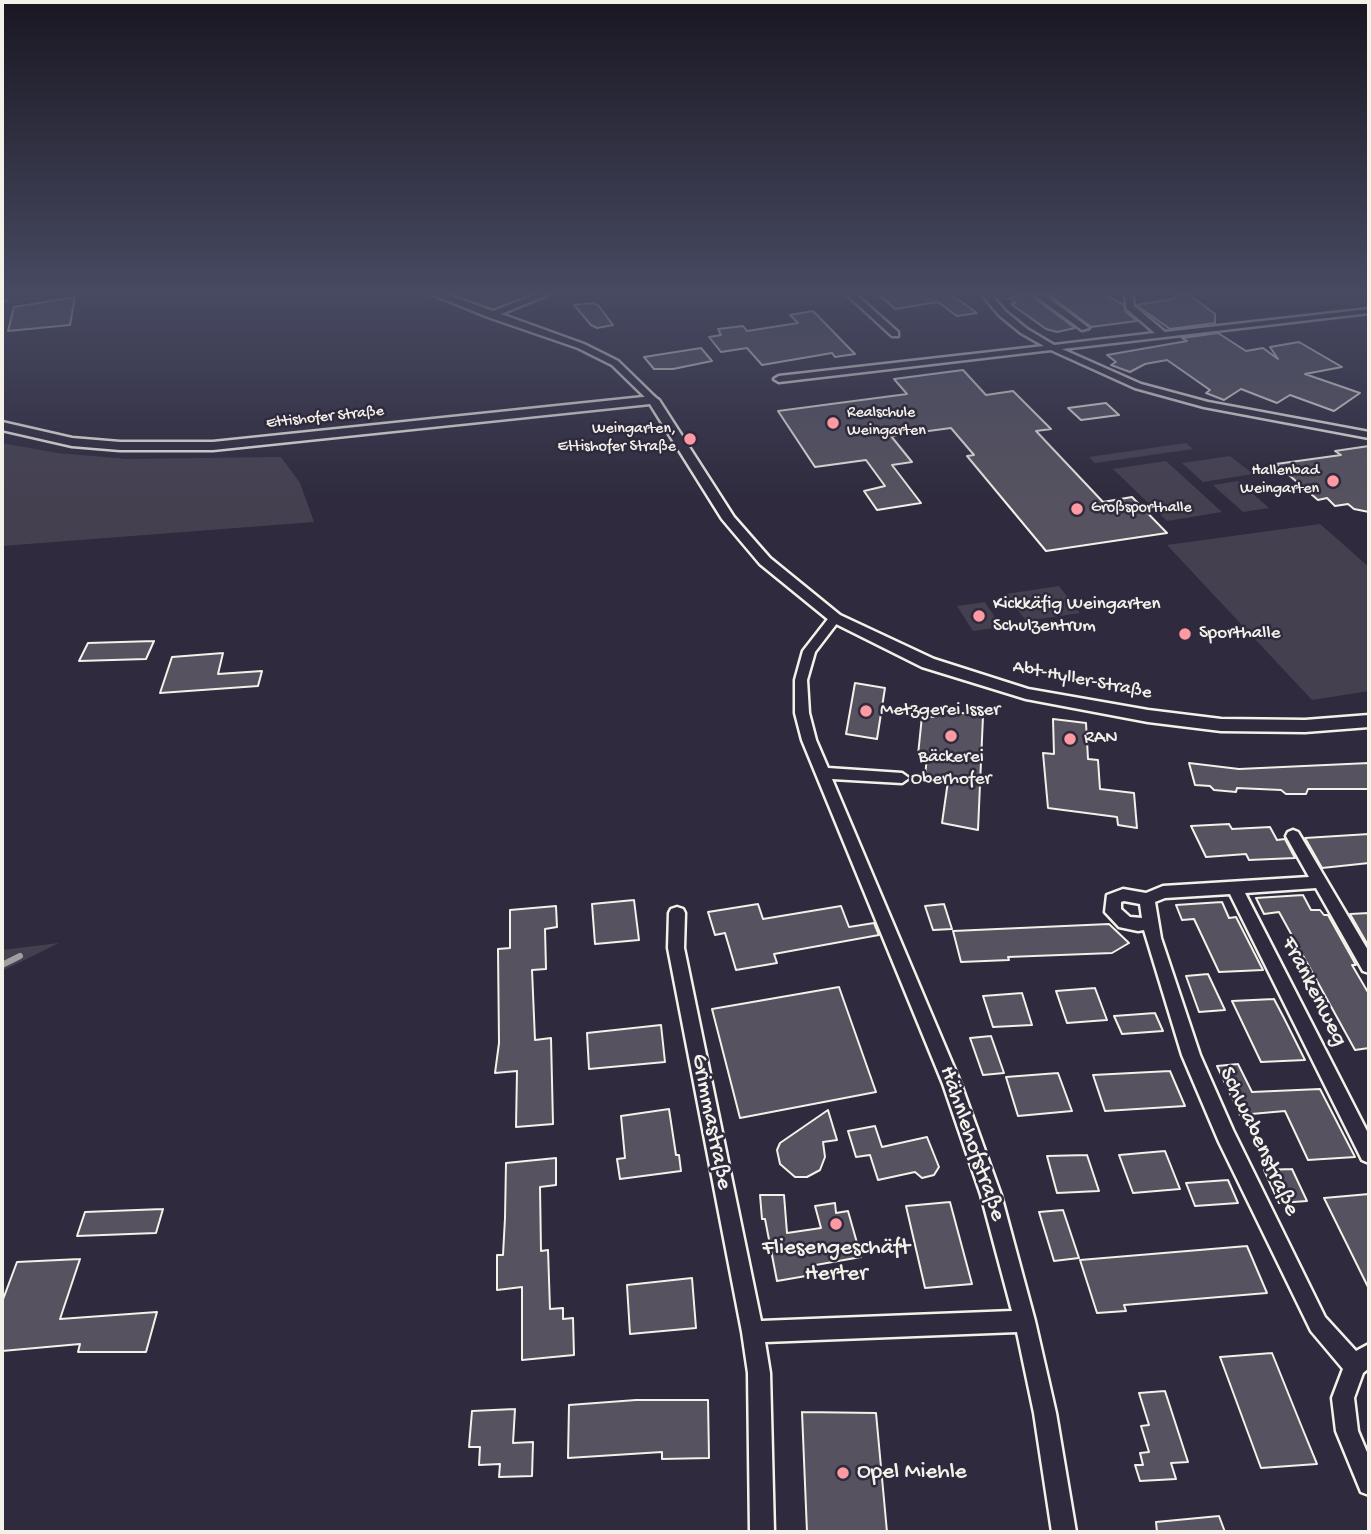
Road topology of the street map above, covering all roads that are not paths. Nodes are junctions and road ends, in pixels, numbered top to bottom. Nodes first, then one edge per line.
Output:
1 (614, 363) edge
2 (925, 363) edge
3 (1084, 363) edge
4 (779, 379) dead end
5 (653, 400) junction
6 (2, 426) edge
7 (1369, 435) edge
8 (835, 618) junction
9 (1369, 721) edge
10 (822, 774) junction
11 (902, 778) dead end
12 (1293, 836) dead end
13 (1318, 882) junction
14 (1235, 888) junction
15 (1147, 899) junction
16 (677, 913) dead end
17 (1149, 922) junction
18 (1369, 966) edge
19 (1369, 1154) edge
20 (1025, 1321) junction
21 (752, 1332) junction
22 (1362, 1361) edge
23 (1369, 1484) edge
24 (762, 1532) edge
25 (1063, 1532) edge

1 - 5 street
2 - 4 street
3 - 7 street
5 - 6 street, Ettishofer Straße
5 - 8 street, Abt-Hyller-Straße
8 - 9 street, Abt-Hyller-Straße
8 - 10 street, Hähnlehofstraße
10 - 11 street
10 - 20 street, Hähnlehofstraße
12 - 13 street
13 - 14 street
13 - 18 street
14 - 15 street
14 - 19 street, Frankenweg
15 - 17 street, Schwabenstraße
15 - 17 street
16 - 21 street, Grimmastraße
17 - 22 street, Schwabenstraße
20 - 21 street
20 - 25 street, Hähnlehofstraße
21 - 24 street, Grimmastraße
22 - 23 street

